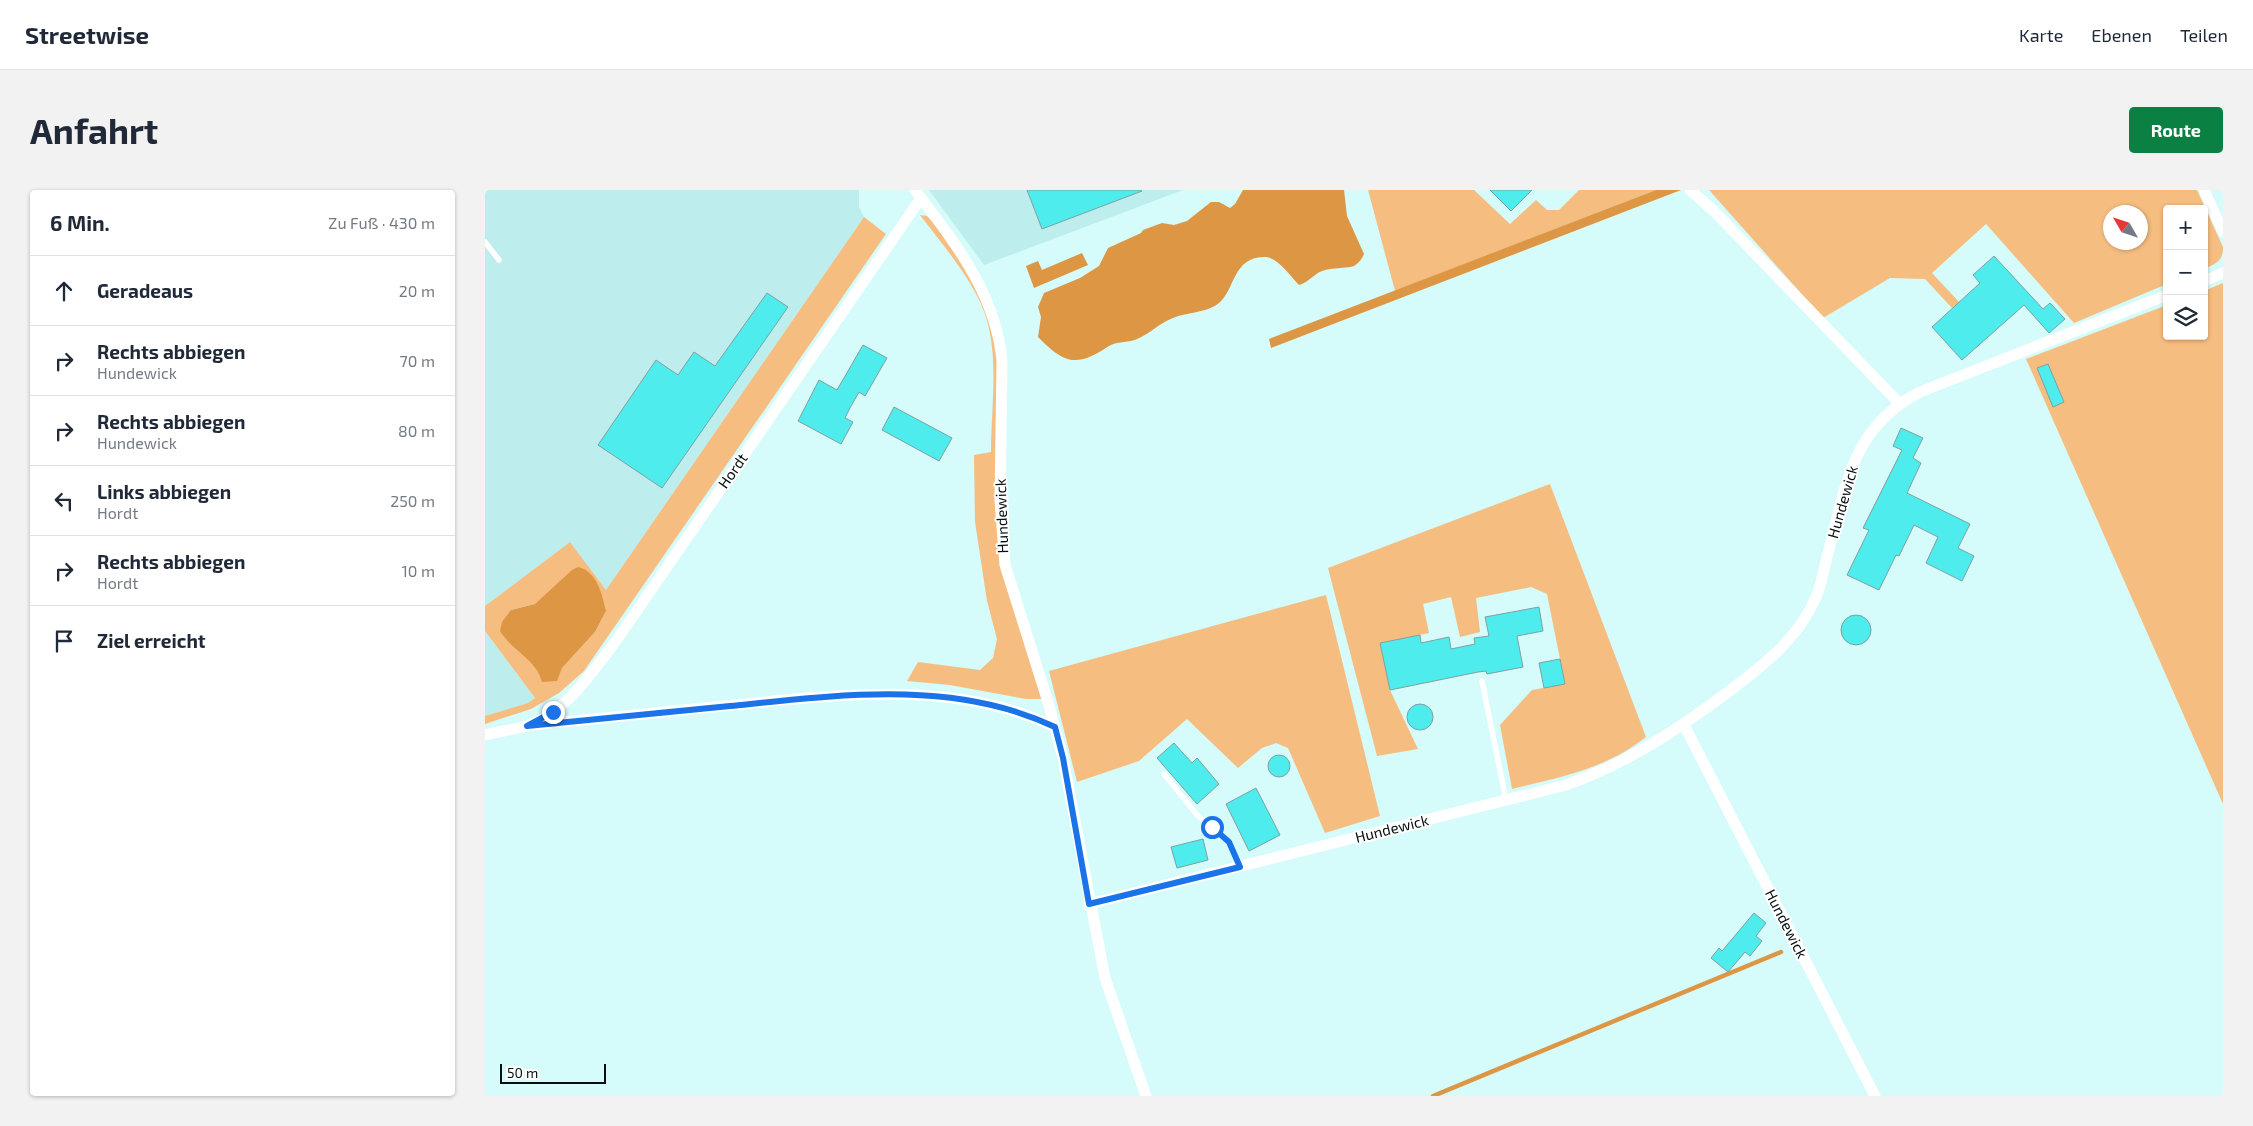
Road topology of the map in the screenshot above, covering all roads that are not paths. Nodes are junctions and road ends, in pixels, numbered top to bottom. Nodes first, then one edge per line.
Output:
1 (1690, 190) edge
2 (2204, 190) edge
3 (918, 194) edge
4 (2223, 232) edge
5 (485, 242) edge
6 (499, 260) dead end
7 (2223, 273) edge
8 (2208, 279) edge
9 (2163, 297) edge
10 (1900, 404) junction
11 (1482, 681) dead end
12 (1684, 725) junction
13 (527, 726) junction
14 (1055, 727) junction
15 (485, 735) edge
16 (1164, 774) dead end
17 (1506, 800) junction
18 (1240, 867) junction
19 (1089, 904) junction
20 (1146, 1096) edge
21 (1875, 1096) edge

1 - 10 street
2 - 4 street
3 - 13 street, Hordt
3 - 14 street, Hundewick
5 - 6 lane
7 - 8 street
9 - 10 street, Hundewick
10 - 12 street, Hundewick
11 - 17 lane
12 - 17 street, Hundewick
12 - 21 street, Hundewick
13 - 14 street, Hordt
13 - 15 street, Hordt
14 - 19 street, Hundewick
16 - 18 lane
17 - 18 street, Hundewick
18 - 19 street, Hundewick
19 - 20 street, Hundewick

